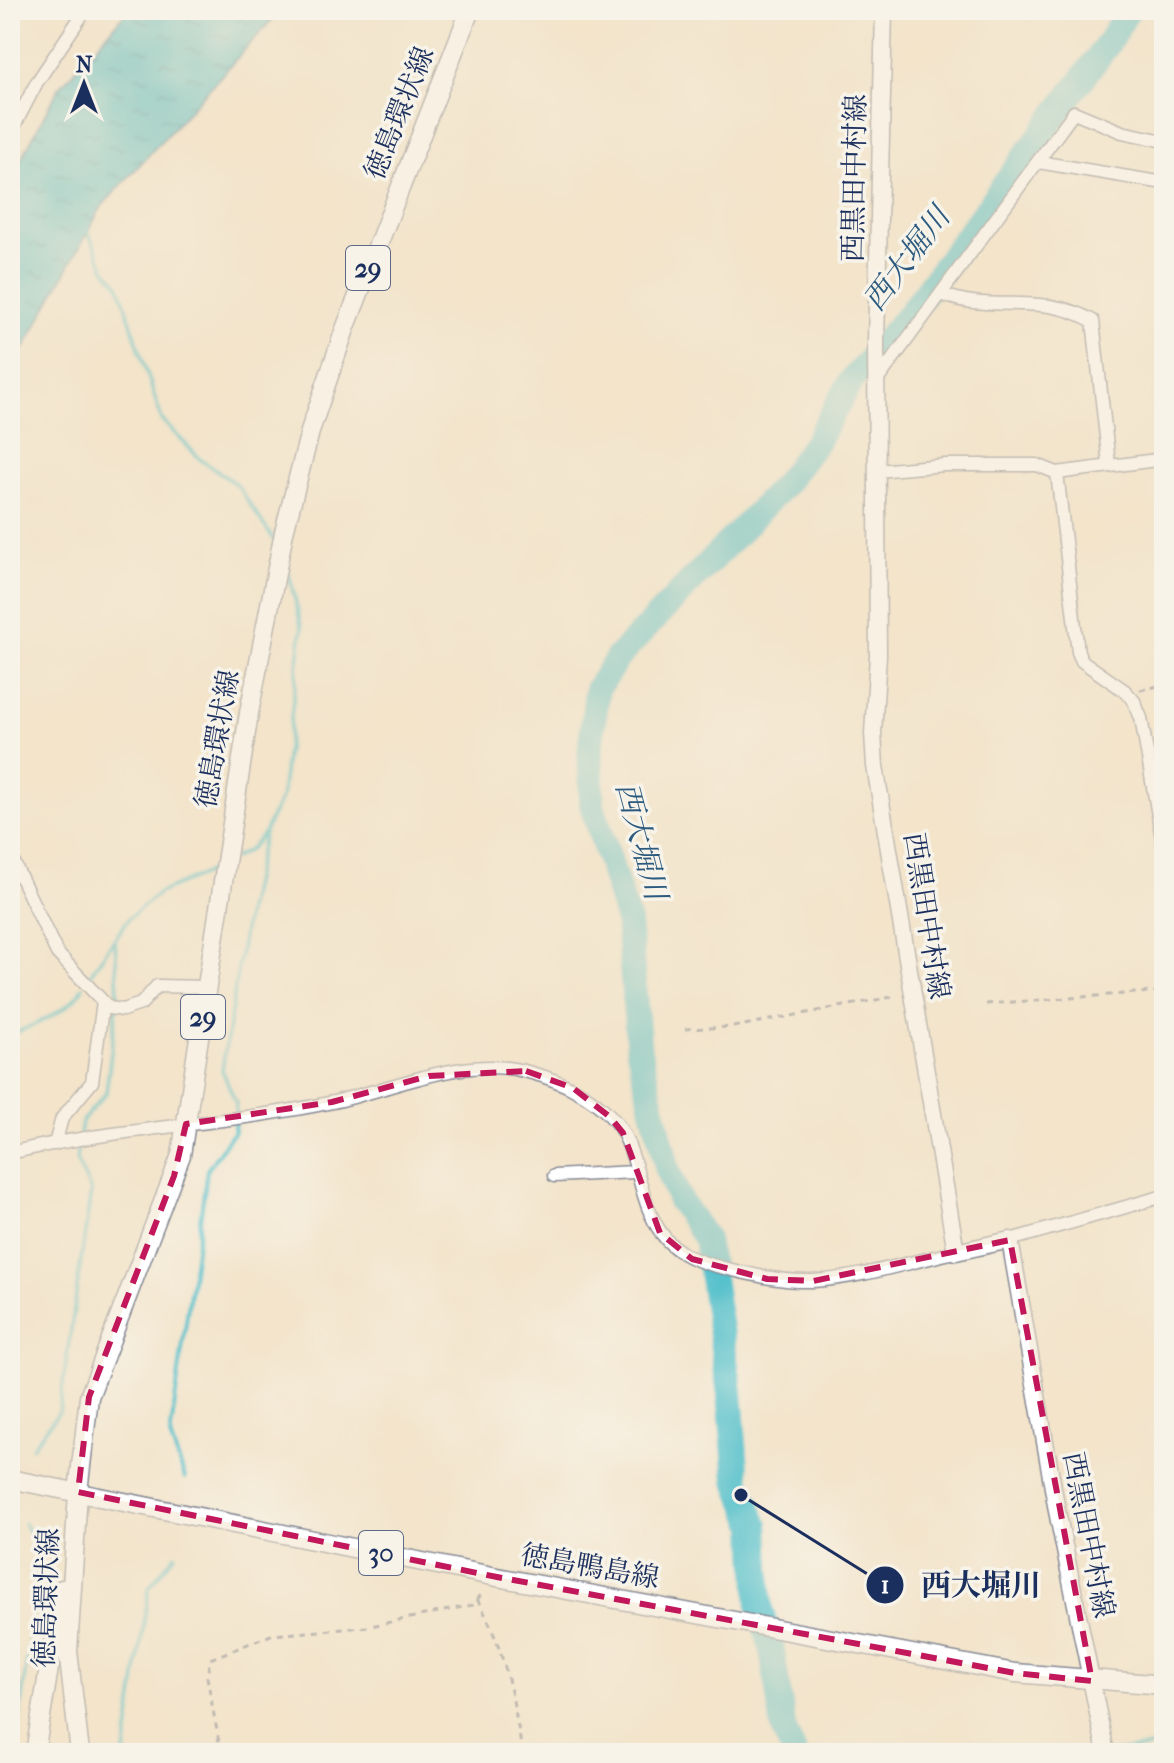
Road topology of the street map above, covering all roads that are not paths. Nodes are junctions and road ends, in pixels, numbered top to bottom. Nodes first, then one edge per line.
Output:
1 (81, 10) edge
2 (470, 10) edge
3 (884, 10) edge
4 (10, 134) edge
5 (1164, 141) edge
6 (1038, 162) junction
7 (1164, 183) edge
8 (941, 294) junction
9 (876, 382) junction
10 (1164, 459) edge
11 (1109, 464) junction
12 (877, 471) junction
13 (1057, 473) junction
14 (1164, 850) edge
15 (10, 855) edge
16 (208, 987) junction
17 (103, 1002) junction
18 (186, 1124) junction
19 (55, 1144) junction
20 (10, 1153) edge
21 (635, 1172) junction
22 (554, 1176) dead end
23 (1164, 1196) edge
24 (1010, 1240) junction
25 (956, 1252) junction
26 (10, 1479) edge
27 (78, 1492) junction
28 (1092, 1681) junction
29 (1164, 1685) edge
30 (1106, 1752) edge
31 (35, 1753) edge
32 (80, 1753) edge

1 - 4 street
2 - 16 main road, 徳島環状線 / 29
3 - 9 main road, 西黒田中村線
5 - 6 street
6 - 7 street
6 - 8 street
8 - 9 street
8 - 11 street
9 - 12 main road, 西黒田中村線
10 - 11 street
11 - 13 street
12 - 13 street
12 - 25 main road, 西黒田中村線
13 - 14 street
15 - 17 street
16 - 17 street
16 - 18 main road, 徳島環状線 / 29
17 - 19 street
18 - 19 street
18 - 21 street
18 - 27 main road, 徳島環状線 / 29
19 - 20 street
21 - 22 street
21 - 25 street
23 - 24 street
24 - 25 main road
24 - 28 main road, 西黒田中村線
26 - 27 main road, 徳島鴨島線 / 30
27 - 28 main road, 徳島鴨島線 / 30
27 - 31 main road, 徳島環状線 / 29
27 - 32 main road, 徳島環状線 / 29
28 - 29 main road, 徳島鴨島線 / 30
28 - 30 main road, 西黒田中村線

